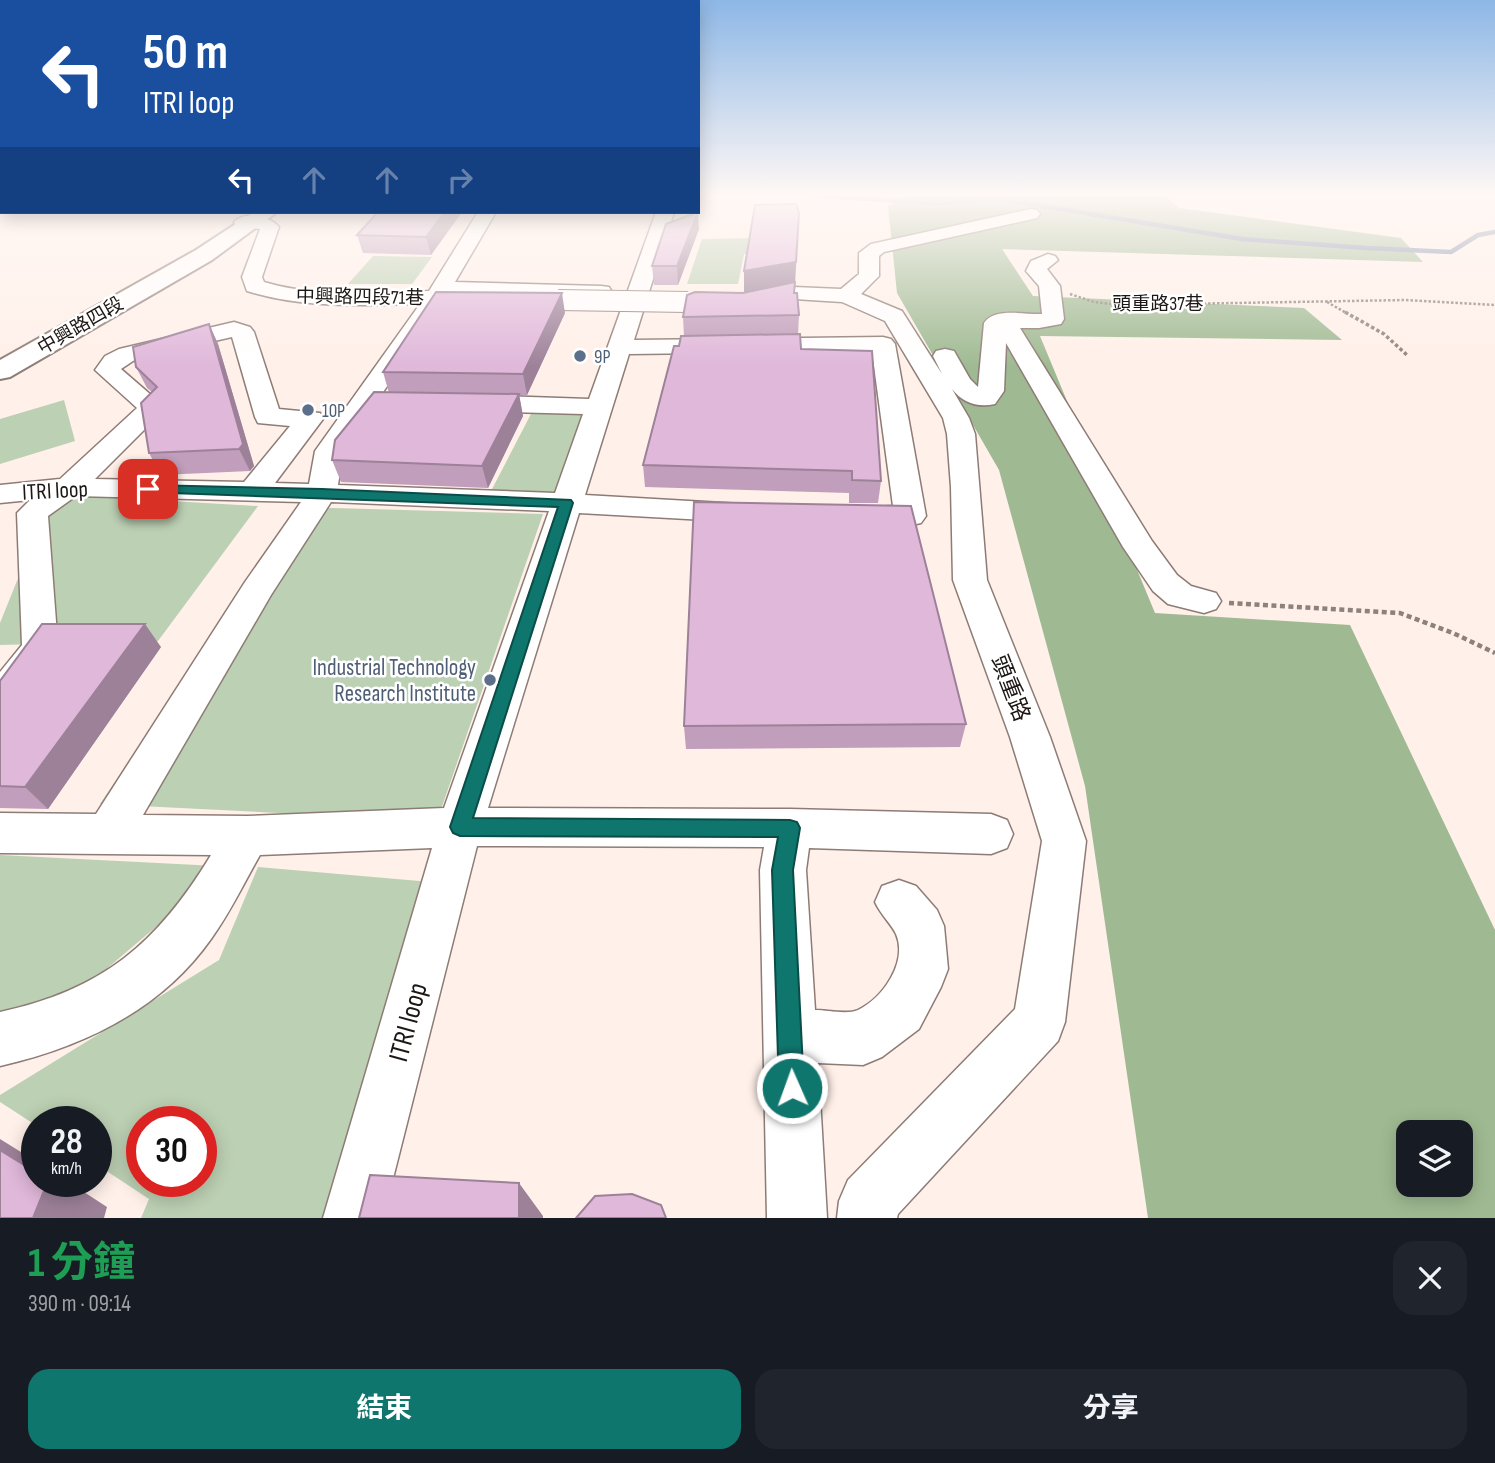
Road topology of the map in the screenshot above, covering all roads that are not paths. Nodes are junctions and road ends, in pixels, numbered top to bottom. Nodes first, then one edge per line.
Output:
1 (195, 253) edge
2 (261, 253) edge
3 (462, 253) edge
4 (652, 253) edge
5 (869, 253) edge
6 (1048, 260) dead end
7 (438, 292) junction
8 (639, 293) junction
9 (863, 301) junction
10 (688, 302) joint
11 (1004, 320) junction
12 (621, 346) junction
13 (3, 365) edge
14 (363, 403) junction
15 (390, 403) edge
16 (445, 403) edge
17 (600, 407) junction
18 (69, 487) junction
19 (253, 491) junction
20 (322, 493) junction
21 (0, 494) edge
22 (566, 503) junction
23 (770, 513) edge
24 (840, 514) edge
25 (1204, 601) road end
26 (1, 696) edge
27 (460, 827) junction
28 (790, 828) junction
29 (0, 833) edge
30 (108, 834) junction
31 (991, 834) dead end
32 (247, 836) junction
33 (899, 902) dead end
34 (790, 1036) junction
35 (0, 1039) edge
36 (354, 1218) edge
37 (797, 1218) edge
38 (867, 1218) edge

1 - 13 main road, 中興路四段
2 - 7 street, 中興路四段71巷
3 - 7 street
4 - 8 street
5 - 9 street
6 - 11 street
7 - 8 street
7 - 10 street, 中興路四段71巷, bridge
7 - 14 street
8 - 12 street
9 - 10 street, 頭重路
9 - 11 street
9 - 38 street, 頭重路
11 - 25 street
12 - 17 street
12 - 24 street
14 - 15 street
14 - 20 street
16 - 17 street
17 - 22 street
18 - 19 street, ITRI loop
18 - 19 street
18 - 21 street, ITRI loop
18 - 26 street
19 - 20 street, ITRI loop
20 - 22 street, ITRI loop
20 - 30 street
22 - 23 street
22 - 27 street, ITRI loop
27 - 28 street
27 - 32 street
27 - 36 street, ITRI loop
28 - 31 street
28 - 34 street
29 - 30 street
30 - 32 street
32 - 35 street
33 - 34 street
34 - 37 street

